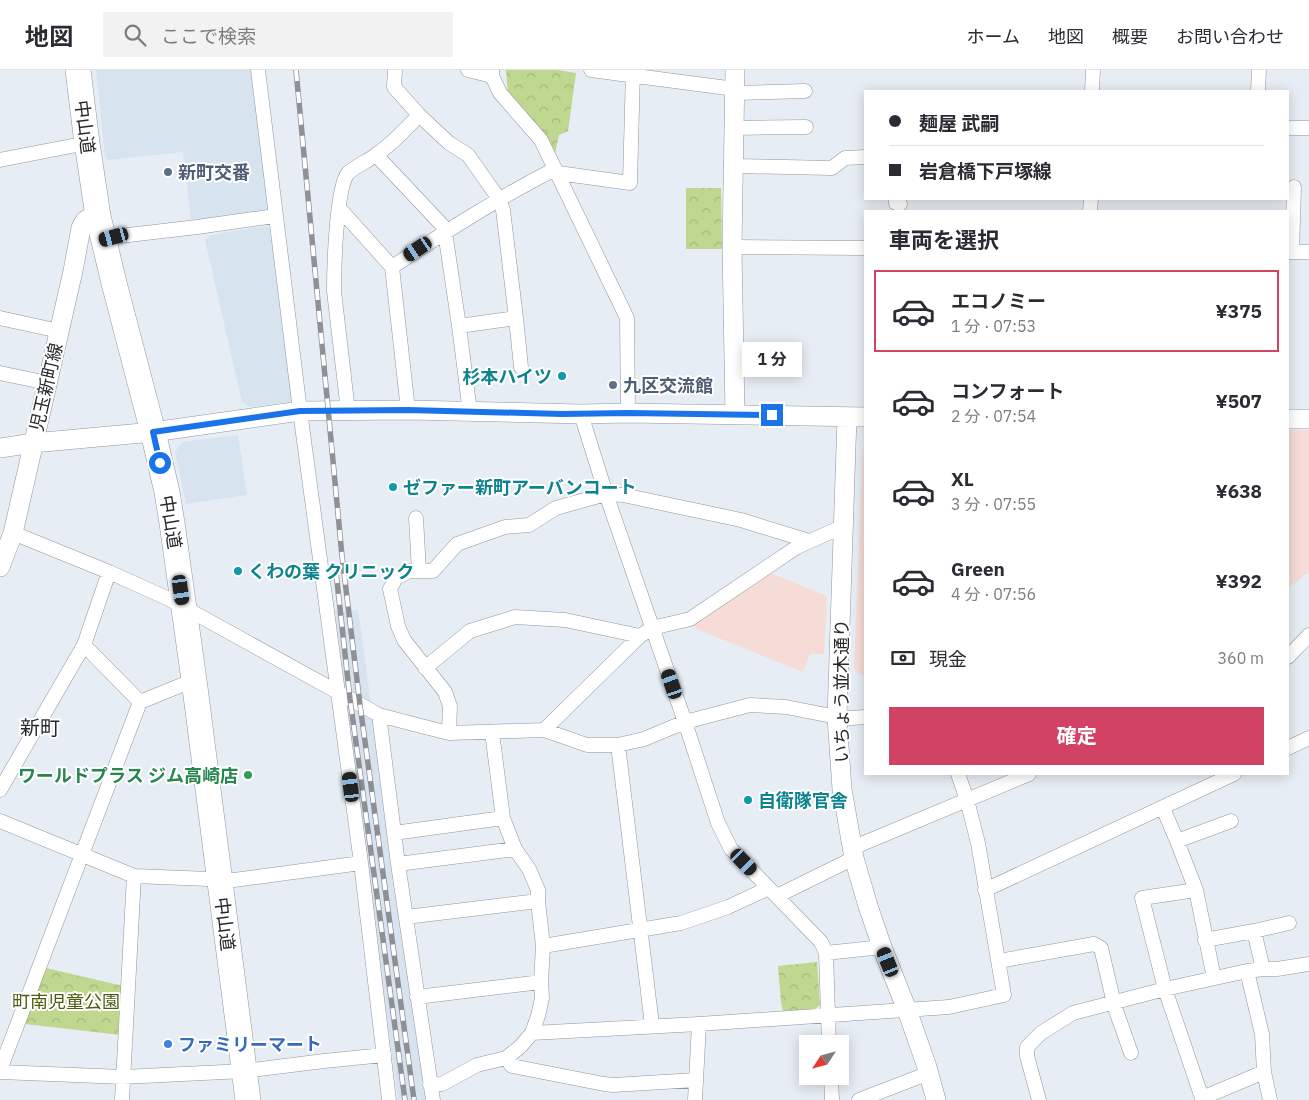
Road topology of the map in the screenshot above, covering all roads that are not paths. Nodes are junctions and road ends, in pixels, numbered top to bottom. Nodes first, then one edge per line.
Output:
1 (78, 70) edge
2 (258, 70) edge
3 (395, 70) edge
4 (468, 70) edge
5 (591, 70) edge
6 (1093, 70) edge
7 (1259, 70) edge
8 (492, 73) edge
9 (633, 73) edge
10 (735, 84) edge
11 (1092, 90) edge
12 (1258, 90) edge
13 (805, 91) dead end
14 (419, 115) junction
15 (806, 127) dead end
16 (734, 128) junction
17 (1289, 128) edge
18 (1309, 128) edge
19 (87, 143) junction
20 (376, 155) junction
21 (864, 158) edge
22 (0, 160) edge
23 (733, 166) junction
24 (556, 171) junction
25 (1294, 187) dead end
26 (499, 199) junction
27 (339, 208) junction
28 (98, 216) junction
29 (276, 216) junction
30 (445, 232) junction
31 (103, 240) junction
32 (732, 247) junction
33 (864, 248) edge
34 (1290, 252) edge
35 (1309, 252) edge
36 (392, 267) junction
37 (0, 318) edge
38 (516, 318) junction
39 (459, 326) junction
40 (59, 331) junction
41 (521, 367) dead end
42 (0, 373) edge
43 (48, 383) junction
44 (408, 410) junction
45 (300, 411) junction
46 (348, 411) junction
47 (470, 412) junction
48 (628, 413) junction
49 (581, 414) junction
50 (735, 414) junction
51 (856, 417) edge
52 (1289, 419) edge
53 (1309, 419) edge
54 (153, 432) junction
55 (33, 443) junction
56 (0, 448) edge
57 (606, 494) junction
58 (416, 518) dead end
59 (844, 526) junction
60 (13, 532) junction
61 (809, 541) junction
62 (0, 567) edge
63 (419, 571) junction
64 (109, 572) junction
65 (183, 607) junction
66 (652, 628) junction
67 (1309, 635) edge
68 (640, 636) junction
69 (84, 644) junction
70 (1289, 656) edge
71 (425, 668) junction
72 (194, 680) junction
73 (338, 692) junction
74 (140, 702) junction
75 (379, 715) junction
76 (864, 716) edge
77 (837, 717) junction
78 (685, 722) junction
79 (544, 730) junction
80 (492, 732) junction
81 (449, 733) junction
82 (1309, 738) edge
83 (618, 745) junction
84 (1289, 748) edge
85 (958, 775) edge
86 (1027, 775) edge
87 (1232, 775) edge
88 (0, 790) edge
89 (967, 800) junction
90 (1163, 808) junction
91 (503, 818) junction
92 (0, 821) edge
93 (1231, 821) dead end
94 (394, 834) junction
95 (1177, 841) junction
96 (515, 849) junction
97 (853, 853) junction
98 (82, 855) junction
99 (361, 863) junction
100 (398, 864) junction
101 (134, 876) junction
102 (219, 880) junction
103 (985, 890) junction
104 (1196, 890) junction
105 (773, 892) junction
106 (538, 901) junction
107 (406, 918) junction
108 (1289, 923) dead end
109 (641, 929) junction
110 (1254, 931) junction
111 (1205, 940) junction
112 (543, 946) junction
113 (882, 947) junction
114 (826, 953) junction
115 (998, 961) junction
116 (1309, 964) edge
117 (1263, 969) junction
118 (1247, 971) junction
119 (1214, 978) junction
120 (541, 982) junction
121 (1165, 989) junction
122 (417, 997) junction
123 (1113, 1002) junction
124 (907, 1010) junction
125 (828, 1015) junction
126 (699, 1024) junction
127 (652, 1026) junction
128 (532, 1033) junction
129 (829, 1035) edge
130 (1131, 1053) dead end
131 (384, 1055) junction
132 (506, 1058) junction
133 (0, 1071) edge
134 (244, 1071) junction
135 (1264, 1072) junction
136 (929, 1073) junction
137 (123, 1077) junction
138 (696, 1080) junction
139 (430, 1085) junction
140 (831, 1085) edge
141 (893, 1093) edge
142 (122, 1100) edge
143 (248, 1100) edge
144 (389, 1100) edge
145 (432, 1100) edge
146 (695, 1100) edge
147 (832, 1100) edge
148 (859, 1100) edge
149 (936, 1100) edge
150 (1039, 1100) edge
151 (1270, 1100) edge

1 - 19 highway, 中山道
2 - 29 street
3 - 14 street
4 - 8 street
5 - 9 street
6 - 11 street
7 - 12 street
8 - 24 street
9 - 10 street
9 - 24 street
10 - 13 street
10 - 16 street
14 - 20 street
14 - 26 street
15 - 16 street
16 - 23 street
17 - 18 street
19 - 22 street
19 - 28 highway, 中山道
20 - 27 street
20 - 30 street
21 - 23 street
23 - 32 street
24 - 26 street
24 - 48 street
25 - 34 street
26 - 30 street
26 - 38 street
27 - 36 street
27 - 46 street
28 - 31 highway, 中山道
28 - 40 street, 児玉新町線
29 - 31 street
29 - 45 street
30 - 36 street
30 - 39 street
31 - 54 highway, 中山道
32 - 33 street
32 - 50 street
34 - 35 street
36 - 44 street
37 - 40 street
38 - 39 street
38 - 41 street
39 - 47 street
40 - 43 street, 児玉新町線
42 - 43 street
43 - 55 street, 児玉新町線
44 - 46 street
44 - 47 street
45 - 46 street
45 - 54 street
45 - 73 street
47 - 49 street
48 - 49 street
48 - 50 street
49 - 57 street
50 - 51 street
51 - 59 street, いちょう並木通り
52 - 53 street
54 - 55 street
54 - 65 highway, 中山道
55 - 56 street
55 - 60 street, 児玉新町線
57 - 61 street
57 - 63 street
57 - 66 street
58 - 63 street
59 - 61 street
59 - 77 street, いちょう並木通り
60 - 62 street, 児玉新町線
60 - 64 street
61 - 66 street
63 - 71 street
64 - 65 street
64 - 69 street
65 - 72 highway, 中山道
65 - 73 street
66 - 68 street
66 - 78 street
67 - 70 street
68 - 71 street
68 - 79 street
69 - 74 street
69 - 88 street
71 - 81 street
72 - 74 street
72 - 102 highway, 中山道
73 - 75 street
73 - 99 street
74 - 98 street
75 - 81 street
75 - 94 street
76 - 77 street
77 - 78 street
77 - 97 street, いちょう並木通り
78 - 83 street
78 - 105 street
79 - 80 street
79 - 83 street
80 - 81 street
80 - 91 street
82 - 84 street
83 - 109 street
85 - 89 street
86 - 89 street
87 - 90 street
89 - 97 street
89 - 103 street
90 - 95 street
90 - 103 street
91 - 94 street
91 - 96 street
92 - 98 street
93 - 95 street
94 - 100 street
95 - 104 street
96 - 100 street
96 - 106 street
97 - 105 street
97 - 113 street, いちょう並木通り
98 - 101 street
98 - 133 street
99 - 102 street
99 - 131 street
100 - 107 street
101 - 102 street
101 - 137 street
102 - 134 highway, 中山道
103 - 115 street
104 - 111 street
104 - 121 street
105 - 109 street
105 - 114 street
106 - 107 street
106 - 112 street
107 - 122 street
108 - 110 street
109 - 112 street
109 - 127 street
110 - 111 street
110 - 117 street
111 - 119 street
112 - 120 street
113 - 114 street
113 - 124 street, いちょう並木通り
114 - 125 street
115 - 123 street
115 - 124 street
116 - 117 street
117 - 118 street
118 - 119 street
118 - 135 street
119 - 121 street
120 - 122 street
120 - 128 street
121 - 123 street
121 - 135 street
122 - 139 street
123 - 130 street
123 - 150 street
124 - 125 street
124 - 136 street, いちょう並木通り
125 - 126 street
125 - 129 street
126 - 127 street
126 - 138 street
127 - 128 street
128 - 132 street
131 - 134 street
131 - 144 street
132 - 138 street
132 - 139 street
133 - 137 street
134 - 137 street
134 - 143 highway, 中山道
135 - 151 street
136 - 141 street
136 - 149 street, いちょう並木通り
137 - 142 street
138 - 146 street
139 - 145 street
140 - 147 street
141 - 148 street

